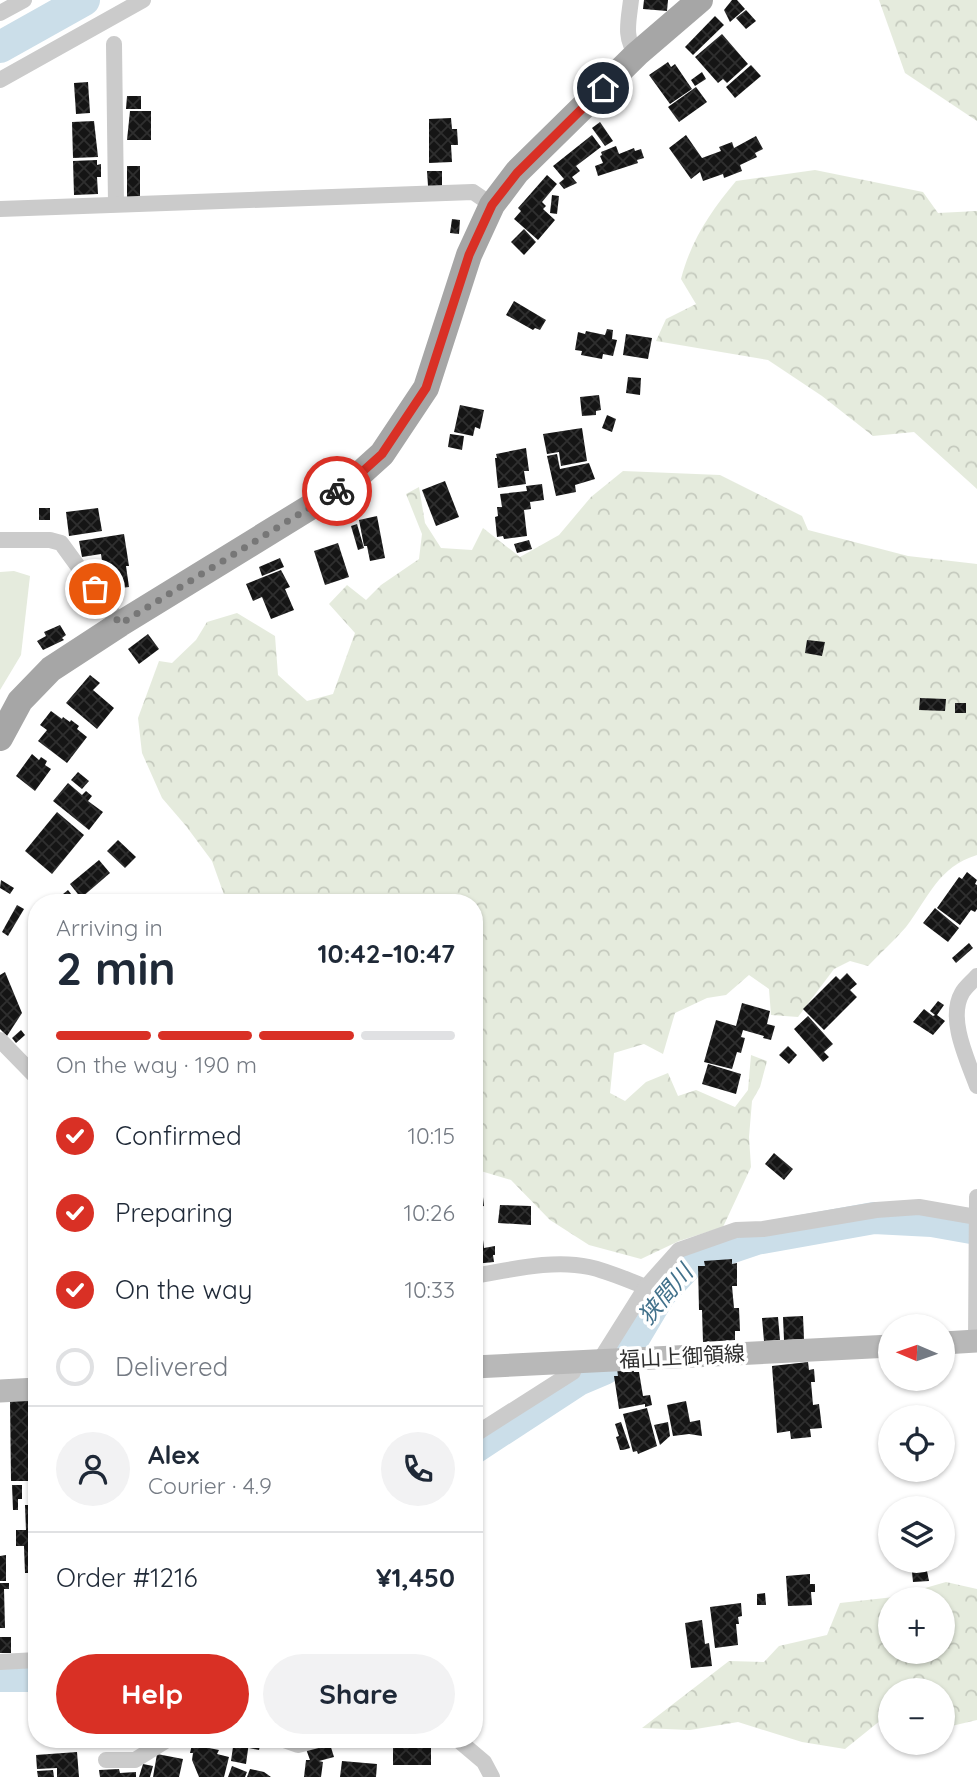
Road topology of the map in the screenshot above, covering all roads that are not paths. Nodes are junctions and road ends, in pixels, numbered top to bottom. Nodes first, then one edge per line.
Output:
1 (24, 0) edge
2 (143, 0) edge
3 (631, 0) edge
4 (700, 0) edge
5 (0, 13) edge
6 (114, 44) dead end
7 (637, 54) junction
8 (0, 80) edge
9 (117, 204) junction
10 (492, 205) junction
11 (0, 209) edge
12 (0, 540) edge
13 (120, 624) junction
14 (0, 738) edge
15 (977, 976) edge
16 (0, 1040) edge
17 (28, 1069) edge
18 (977, 1086) edge
19 (977, 1197) edge
20 (976, 1223) edge
21 (483, 1275) edge
22 (646, 1287) junction
23 (976, 1341) edge
24 (956, 1342) edge
25 (878, 1347) edge
26 (609, 1360) junction
27 (576, 1362) junction
28 (483, 1367) edge
29 (28, 1389) edge
30 (0, 1391) edge
31 (483, 1429) edge
32 (28, 1660) edge
33 (0, 1662) edge
34 (154, 1748) edge
35 (467, 1748) edge
36 (106, 1760) dead end
37 (491, 1776) edge

1 - 5 street
2 - 8 street
3 - 7 street
4 - 7 main road
6 - 9 street
7 - 10 main road
9 - 10 street
9 - 11 street
10 - 13 main road
12 - 13 street
13 - 14 main road
15 - 18 street
16 - 17 street
19 - 20 street
20 - 22 street
20 - 23 street
21 - 22 street
22 - 26 street
23 - 24 main road
25 - 26 main road, 福山上御領線
26 - 27 main road, 福山上御領線
27 - 28 main road, 福山上御領線
27 - 31 street
29 - 30 main road
32 - 33 street
34 - 36 street
35 - 37 street

